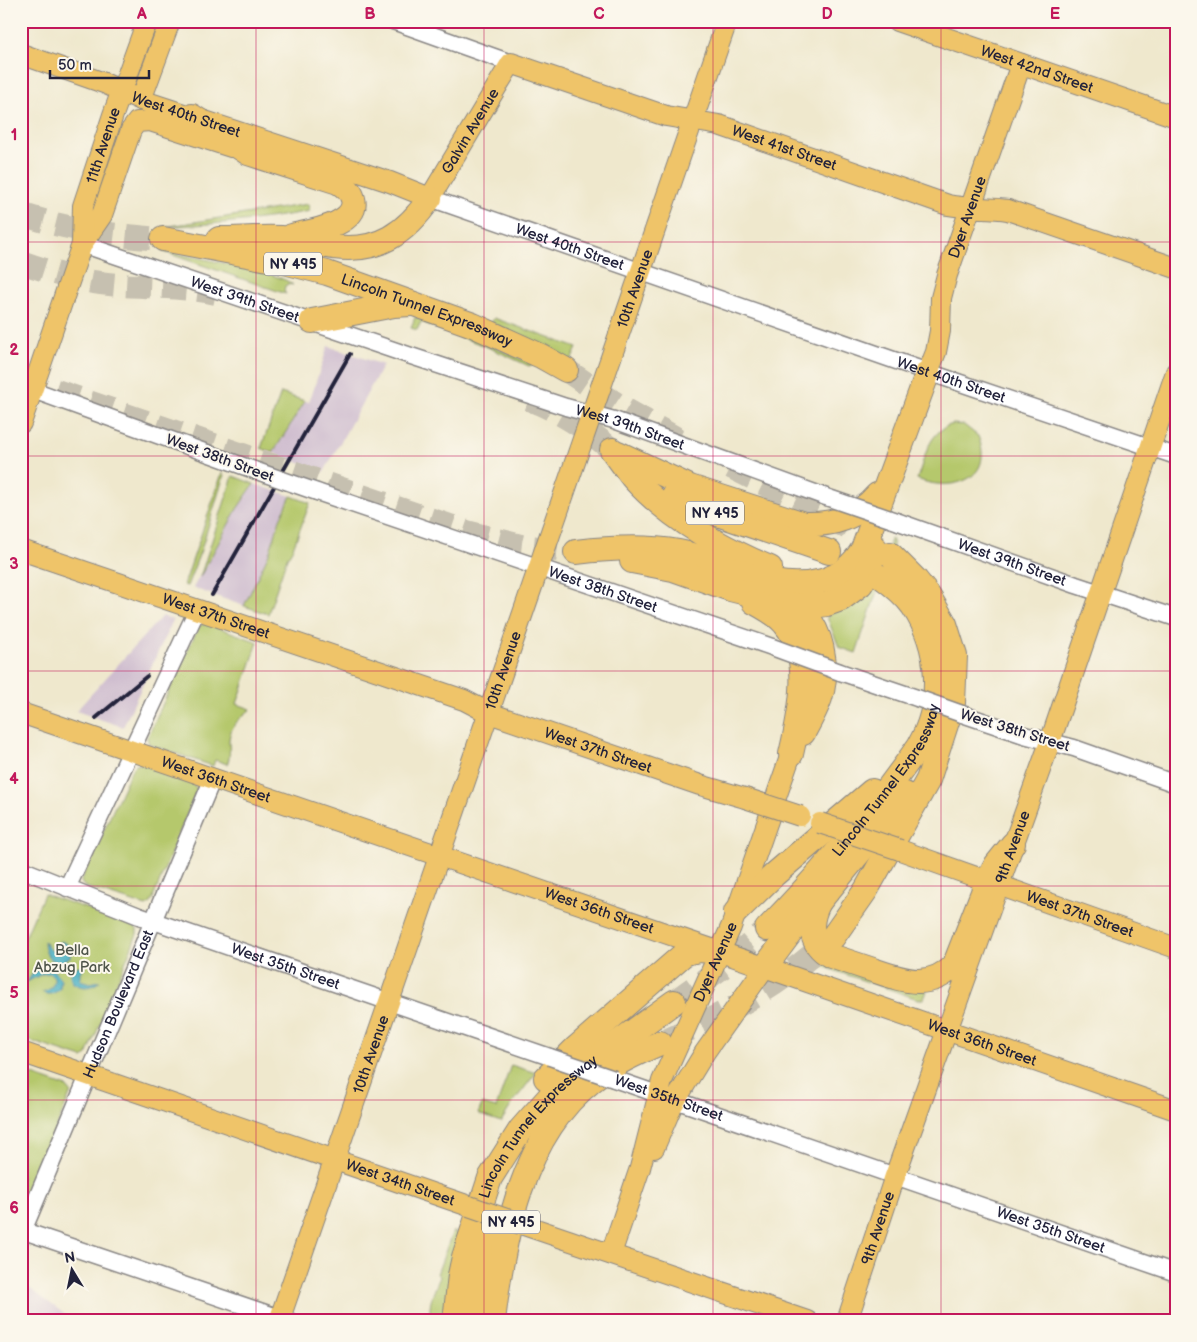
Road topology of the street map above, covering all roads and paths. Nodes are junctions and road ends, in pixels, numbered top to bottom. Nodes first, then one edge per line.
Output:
1 (147, 21) edge
2 (170, 21) edge
3 (393, 21) edge
4 (727, 21) edge
5 (898, 21) edge
6 (21, 54) edge
7 (512, 63) junction
8 (1021, 64) junction
9 (122, 90) junction
10 (141, 100) junction
11 (192, 116) junction
12 (1176, 117) edge
13 (141, 120) joint
14 (693, 120) junction
15 (248, 153) junction
16 (430, 198) junction
17 (970, 208) junction
18 (280, 238) junction
19 (82, 244) junction
20 (1176, 268) edge
21 (641, 271) junction
22 (418, 304) junction
23 (312, 321) junction
24 (566, 370) tunnel mouth
25 (928, 372) junction
26 (1176, 372) edge
27 (33, 390) junction
28 (592, 414) junction
29 (21, 423) edge
30 (1149, 446) junction
31 (612, 450) junction
32 (1176, 456) edge
33 (889, 481) junction
34 (879, 508) junction
35 (21, 550) edge
36 (829, 552) dead end
37 (890, 554) tunnel mouth
38 (538, 568) junction
39 (882, 577) tunnel mouth
40 (730, 589) junction
41 (1101, 593) junction
42 (795, 605) junction
43 (913, 606) junction
44 (197, 610) junction
45 (1176, 618) edge
46 (955, 677) junction
47 (21, 713) edge
48 (489, 713) junction
49 (942, 738) junction
50 (1050, 742) junction
51 (131, 750) junction
52 (791, 754) junction
53 (903, 767) junction
54 (213, 778) junction
55 (1176, 784) edge
56 (1013, 844) joint
57 (439, 856) junction
58 (21, 869) edge
59 (993, 884) junction
60 (67, 888) junction
61 (819, 902) junction
62 (736, 912) junction
63 (152, 920) junction
64 (767, 929) tunnel mouth
65 (833, 937) tunnel mouth
66 (1176, 948) edge
67 (720, 952) junction
68 (765, 967) junction
69 (389, 1002) junction
70 (674, 1002) tunnel mouth
71 (948, 1030) junction
72 (660, 1043) tunnel mouth
73 (21, 1052) edge
74 (87, 1075) junction
75 (667, 1097) junction
76 (1176, 1110) edge
77 (541, 1121) junction
78 (334, 1160) junction
79 (896, 1176) junction
80 (490, 1178) junction
81 (22, 1231) edge
82 (610, 1254) junction
83 (1176, 1274) edge
84 (283, 1320) edge
85 (455, 1321) edge
86 (473, 1321) edge
87 (481, 1321) edge
88 (493, 1321) edge
89 (807, 1321) edge
90 (847, 1321) edge

1 - 9 main road, 11th Avenue
2 - 10 main road, 11th Avenue
3 - 7 street, West 41st Street
4 - 14 main road, 10th Avenue
5 - 8 main road, West 42nd Street
6 - 9 main road, West 40th Street
7 - 14 main road, West 41st Street
7 - 16 main road, Galvin Avenue
8 - 12 main road, West 42nd Street
8 - 17 main road, Dyer Avenue
9 - 10 main road, West 40th Street
9 - 19 main road, 11th Avenue
10 - 11 main road, West 40th Street
11 - 15 highway
11 - 16 main road, West 40th Street
13 - 15 main road, West 40th Street
13 - 19 main road, 11th Avenue
14 - 17 main road, West 41st Street
14 - 21 main road, 10th Avenue
15 - 18 highway
16 - 18 highway
16 - 21 street, West 40th Street
17 - 20 main road, West 41st Street
17 - 25 main road, Dyer Avenue
18 - 22 highway, Lincoln Tunnel Expressway / NY 495
19 - 23 street, West 39th Street
19 - 27 main road, 11th Avenue
21 - 25 street, West 40th Street
21 - 28 main road, 10th Avenue
22 - 23 highway
22 - 24 highway, Lincoln Tunnel Expressway / NY 495
23 - 28 street, West 39th Street
25 - 30 street, West 40th Street
25 - 33 highway
26 - 30 main road, 9th Avenue
27 - 29 main road, 11th Avenue
27 - 38 street, West 38th Street, bridge
28 - 38 main road, 10th Avenue
28 - 41 street, West 39th Street, bridge
30 - 32 street, West 40th Street
30 - 41 main road, 9th Avenue
31 - 33 highway
31 - 34 highway
31 - 36 highway, NY 495
33 - 34 highway
34 - 40 highway
34 - 42 highway
35 - 44 main road, West 37th Street
37 - 46 highway, Lincoln Tunnel Expressway
38 - 48 main road, 10th Avenue
38 - 50 street, West 38th Street, bridge
39 - 43 highway, Lincoln Tunnel Expressway
40 - 42 highway
40 - 52 highway
41 - 45 street, West 39th Street
41 - 50 main road, 9th Avenue
42 - 52 highway
43 - 46 highway, Lincoln Tunnel Expressway
43 - 53 highway, Lincoln Tunnel Expressway
44 - 48 main road, West 37th Street
44 - 51 street
46 - 49 highway, Lincoln Tunnel Expressway
47 - 51 main road, West 36th Street
48 - 57 main road, 10th Avenue
48 - 59 main road, West 37th Street, bridge
49 - 61 highway
49 - 65 highway, Lincoln Tunnel Expressway
50 - 55 street, West 38th Street
50 - 56 main road, 9th Avenue
51 - 54 main road, West 36th Street
51 - 60 street
52 - 62 main road, Dyer Avenue
53 - 62 highway
53 - 64 highway, Lincoln Tunnel Expressway
54 - 57 main road, West 36th Street
54 - 63 street, Hudson Boulevard East
56 - 59 highway
57 - 67 main road, West 36th Street
57 - 69 main road, 10th Avenue
58 - 60 street, West 35th Street
59 - 61 highway
59 - 66 main road, West 37th Street
59 - 71 main road, 9th Avenue
60 - 63 street, West 35th Street
61 - 68 highway
62 - 67 main road, Dyer Avenue
63 - 69 street, West 35th Street
63 - 74 street, Hudson Boulevard East
67 - 68 main road, West 36th Street
67 - 75 main road, Dyer Avenue
67 - 80 highway
68 - 71 main road, West 36th Street
68 - 75 main road, Dyer Avenue
69 - 75 street, West 35th Street, bridge
69 - 78 main road, 10th Avenue
70 - 77 highway, Lincoln Tunnel Expressway / NY 495
71 - 76 main road, West 36th Street
71 - 79 main road, 9th Avenue
72 - 77 highway, Lincoln Tunnel Expressway / NY 495
73 - 74 main road, West 34th Street
74 - 78 main road, West 34th Street
74 - 81 street, Hudson Boulevard East
75 - 79 street, West 35th Street
75 - 82 main road, Dyer Avenue
77 - 80 highway, Lincoln Tunnel Expressway / NY 495
77 - 86 highway
77 - 87 highway
77 - 88 highway, Lincoln Tunnel Expressway / NY 495
78 - 82 main road, West 34th Street, bridge
78 - 84 main road, 10th Avenue
79 - 83 street, West 35th Street
79 - 90 main road, 9th Avenue
80 - 85 highway, Lincoln Tunnel Expressway / NY 495
81 - 84 street
82 - 89 main road, West 34th Street

